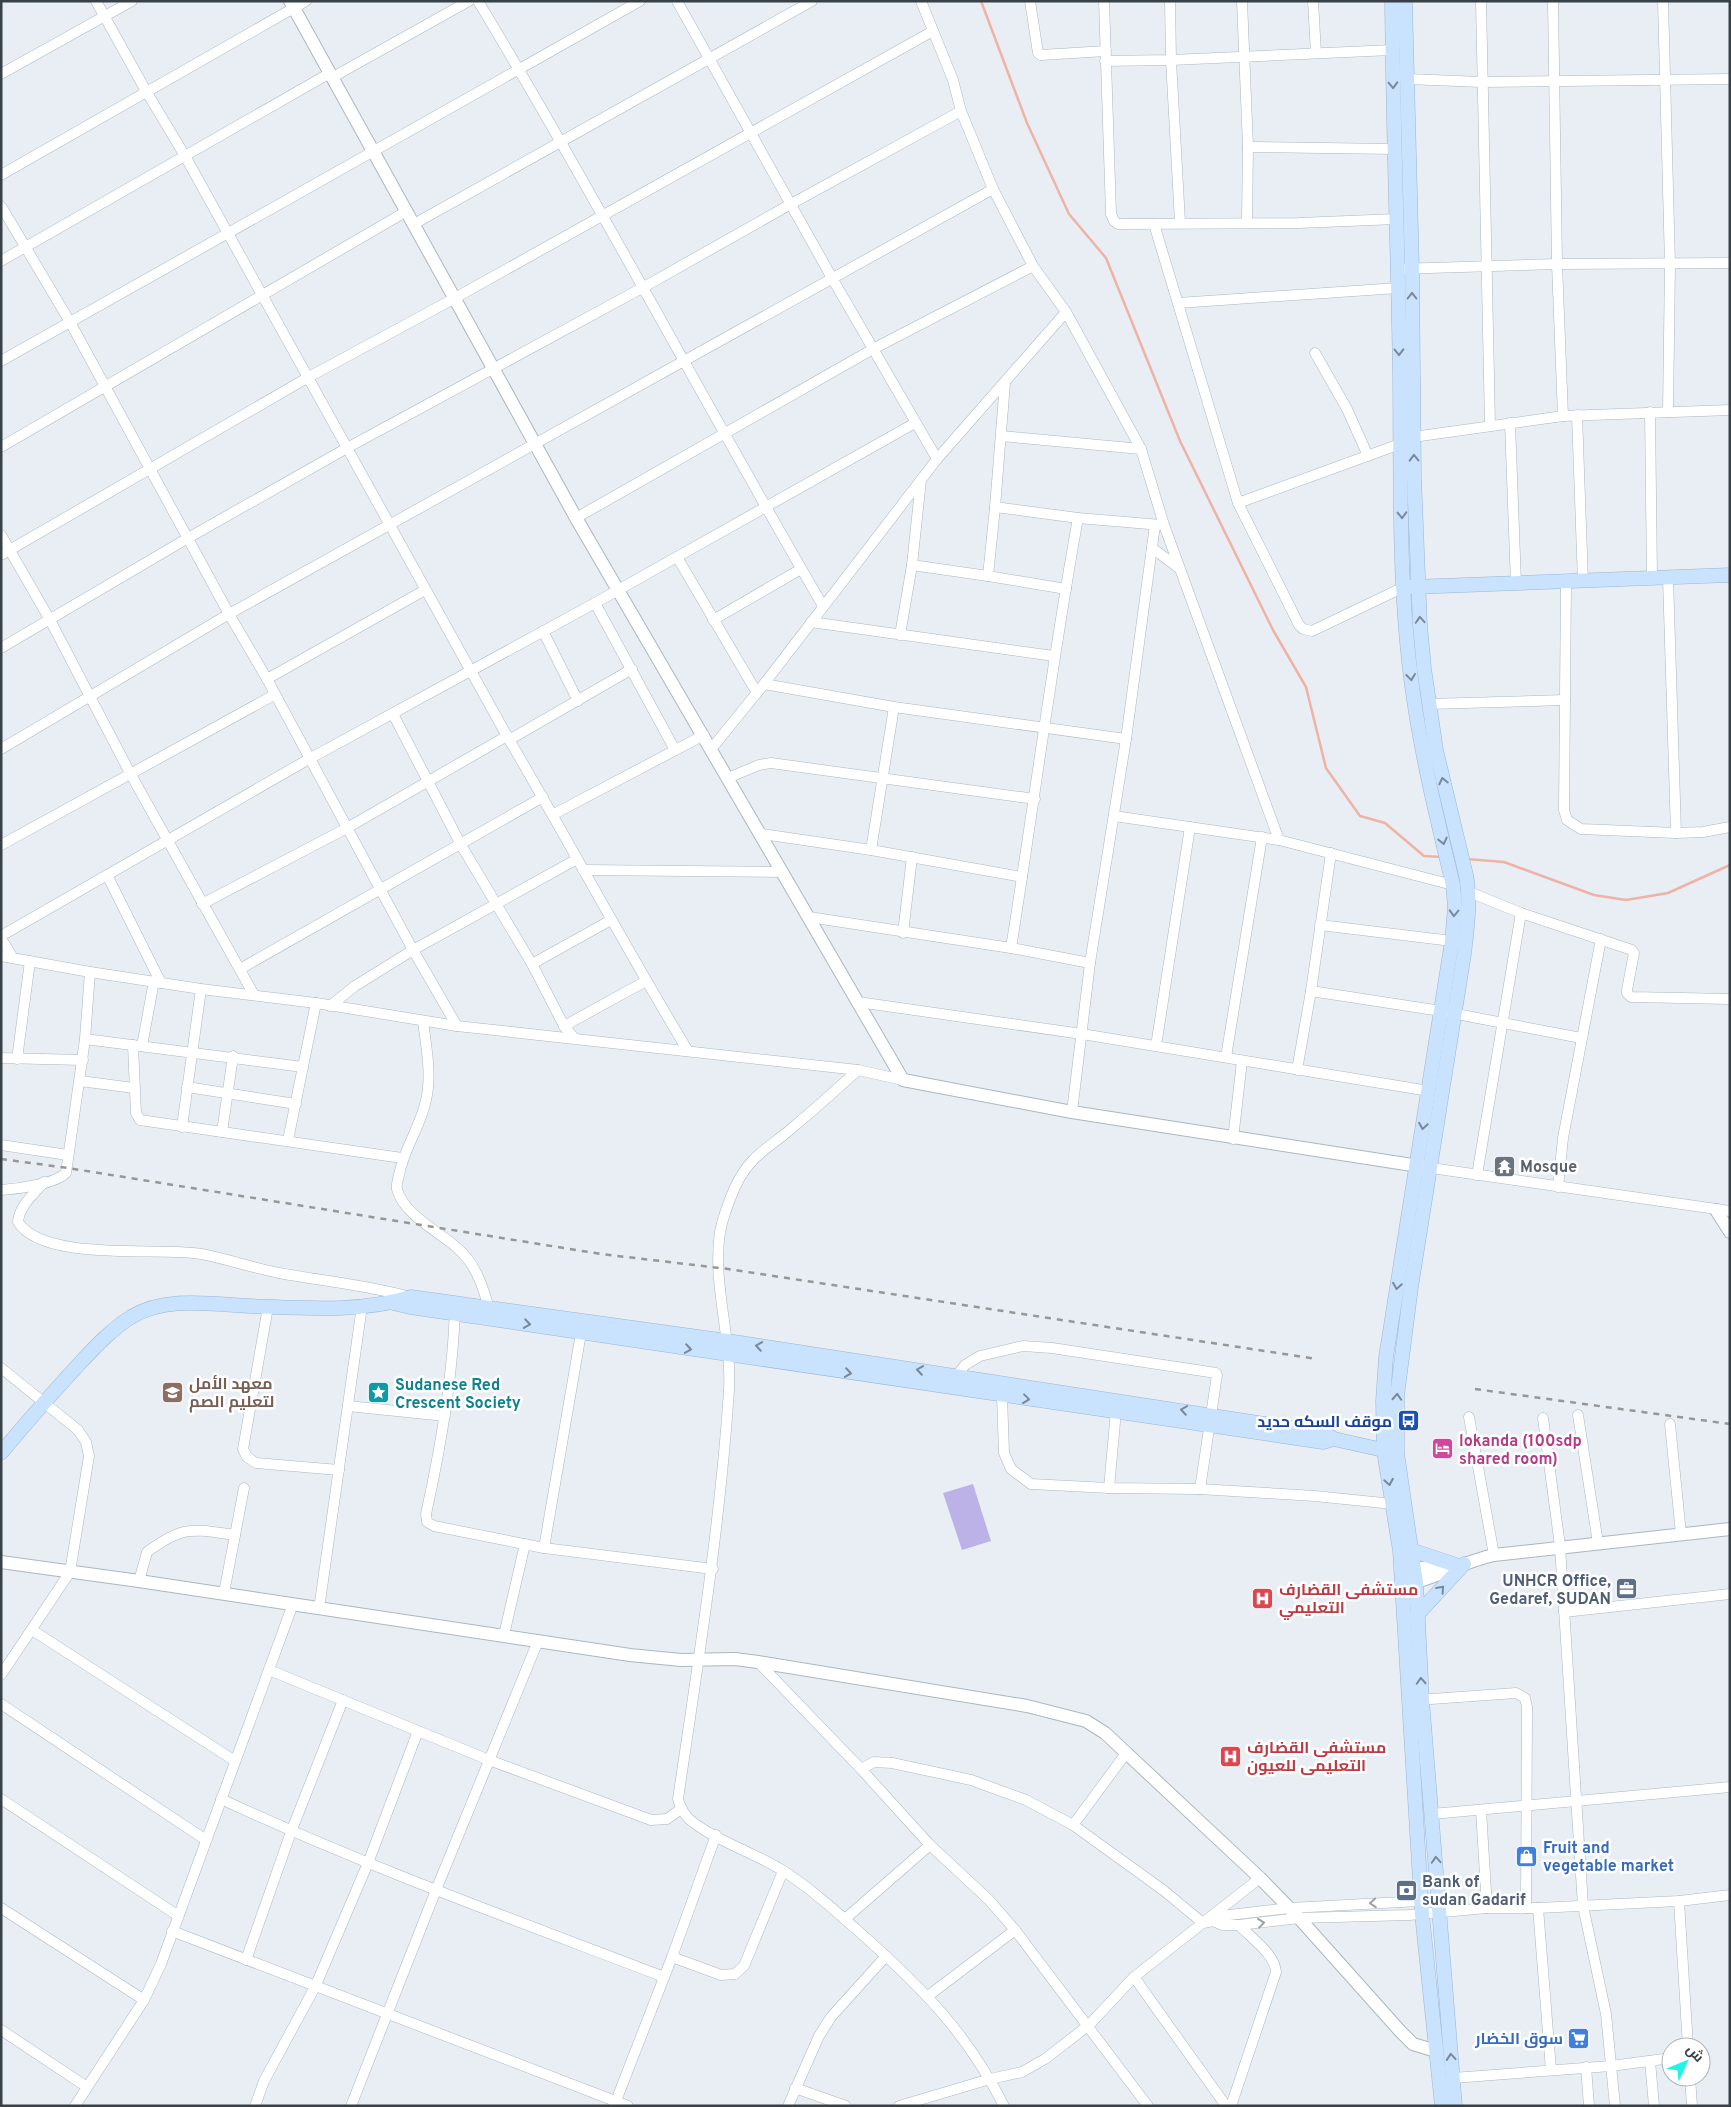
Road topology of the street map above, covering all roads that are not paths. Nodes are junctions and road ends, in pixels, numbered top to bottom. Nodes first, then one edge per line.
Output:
1 (96, 1) edge
2 (132, 1) edge
3 (306, 1) edge
4 (469, 1) edge
5 (478, 1) edge
6 (640, 1) edge
7 (677, 1) edge
8 (812, 1) edge
9 (921, 1) edge
10 (1030, 1) edge
11 (1104, 1) edge
12 (1170, 1) edge
13 (1242, 1) edge
14 (1313, 1) edge
15 (1392, 1) edge
16 (1404, 1) edge
17 (1481, 1) edge
18 (1553, 1) edge
19 (1662, 1) edge
20 (292, 5) edge
21 (104, 17) junction
22 (933, 31) junction
23 (1392, 50) junction
24 (1316, 53) junction
25 (1106, 56) junction
26 (1243, 56) junction
27 (708, 58) junction
28 (1171, 60) junction
29 (519, 70) junction
30 (1, 74) edge
31 (331, 75) junction
32 (1407, 79) junction
33 (1730, 79) edge
34 (1554, 80) junction
35 (1665, 81) junction
36 (1482, 82) junction
37 (146, 91) junction
38 (961, 111) junction
39 (750, 132) junction
40 (560, 143) junction
41 (1248, 147) junction
42 (1395, 149) junction
43 (374, 151) junction
44 (185, 156) junction
45 (1, 175) edge
46 (992, 189) junction
47 (791, 204) junction
48 (1, 206) edge
49 (407, 211) junction
50 (602, 216) junction
51 (1396, 220) junction
52 (1180, 222) junction
53 (1247, 222) junction
54 (414, 224) junction
55 (1154, 224) junction
56 (228, 233) junction
57 (25, 247) junction
58 (1, 261) edge
59 (1730, 262) edge
60 (1557, 264) junction
61 (1670, 264) junction
62 (1485, 265) junction
63 (1033, 266) junction
64 (1405, 269) junction
65 (832, 278) junction
66 (642, 288) junction
67 (1398, 288) junction
68 (262, 297) junction
69 (454, 298) junction
70 (1178, 303) junction
71 (1066, 312) junction
72 (70, 322) junction
73 (873, 349) junction
74 (1315, 353) dead end
75 (1, 361) edge
76 (682, 361) junction
77 (494, 368) junction
78 (307, 378) junction
79 (1006, 383) junction
80 (105, 386) junction
81 (1730, 410) edge
82 (1650, 412) junction
83 (1668, 412) junction
84 (1576, 415) junction
85 (1563, 416) junction
86 (915, 423) junction
87 (1510, 423) junction
88 (1490, 425) junction
89 (725, 433) junction
90 (1001, 436) junction
91 (1413, 437) junction
92 (536, 444) junction
93 (1400, 444) junction
94 (1, 447) edge
95 (347, 448) junction
96 (1141, 449) junction
97 (1368, 456) junction
98 (937, 458) junction
99 (151, 470) junction
100 (922, 478) junction
101 (1238, 503) junction
102 (995, 507) junction
103 (765, 508) junction
104 (576, 518) junction
105 (1078, 518) junction
106 (390, 524) junction
107 (1159, 525) junction
108 (1, 535) edge
109 (188, 538) junction
110 (1152, 548) junction
111 (5, 552) edge
112 (677, 557) junction
113 (912, 565) junction
114 (1180, 568) junction
115 (801, 569) junction
116 (1730, 575) edge
117 (988, 576) junction
118 (1668, 578) junction
119 (1652, 579) junction
120 (1566, 582) junction
121 (1582, 582) junction
122 (1516, 584) junction
123 (1411, 587) junction
124 (1066, 589) junction
125 (425, 590) junction
126 (618, 590) junction
127 (595, 603) junction
128 (823, 606) junction
129 (228, 614) junction
130 (50, 620) junction
131 (713, 620) junction
132 (811, 622) junction
133 (543, 631) junction
134 (900, 635) junction
135 (1, 648) edge
136 (1054, 656) junction
137 (632, 669) junction
138 (471, 670) junction
139 (267, 679) junction
140 (764, 684) junction
141 (757, 693) junction
142 (274, 695) junction
143 (89, 698) junction
144 (1565, 700) junction
145 (578, 701) junction
146 (1429, 704) junction
147 (894, 707) junction
148 (393, 714) junction
149 (1045, 729) junction
150 (704, 735) junction
151 (508, 738) junction
152 (1126, 739) junction
153 (712, 748) junction
154 (1, 749) edge
155 (675, 750) junction
156 (309, 759) junction
157 (130, 773) junction
158 (728, 778) junction
159 (882, 778) junction
160 (429, 781) junction
161 (543, 797) junction
162 (1035, 799) junction
163 (554, 814) junction
164 (1114, 816) junction
165 (1190, 827) junction
166 (1730, 827) edge
167 (347, 828) junction
168 (1676, 833) junction
169 (762, 834) junction
170 (1262, 837) junction
171 (167, 840) junction
172 (1280, 840) junction
173 (461, 844) junction
174 (1, 845) edge
175 (871, 850) junction
176 (1331, 852) junction
177 (912, 857) junction
178 (577, 859) junction
179 (583, 870) junction
180 (783, 872) junction
181 (107, 875) junction
182 (1022, 877) junction
183 (1453, 885) junction
184 (381, 888) junction
185 (1469, 892) junction
186 (495, 903) junction
187 (202, 904) junction
188 (1521, 912) junction
189 (809, 917) junction
190 (611, 920) junction
191 (1320, 925) junction
192 (903, 932) junction
193 (1, 937) edge
194 (1601, 939) junction
195 (1452, 941) junction
196 (1011, 948) junction
197 (413, 950) junction
198 (1, 956) edge
199 (13, 958) junction
200 (30, 961) junction
201 (1090, 963) junction
202 (532, 964) junction
203 (240, 969) junction
204 (90, 972) junction
205 (646, 981) junction
206 (158, 982) junction
207 (201, 989) junction
208 (1311, 991) junction
209 (254, 995) junction
210 (1730, 999) edge
211 (858, 1002) junction
212 (316, 1003) junction
213 (330, 1006) junction
214 (1448, 1012) junction
215 (423, 1021) junction
216 (1504, 1022) junction
217 (457, 1026) junction
218 (564, 1026) junction
219 (1082, 1034) junction
220 (574, 1038) junction
221 (1581, 1038) junction
222 (85, 1039) junction
223 (137, 1045) junction
224 (1156, 1046) junction
225 (688, 1051) junction
226 (193, 1052) junction
227 (234, 1056) junction
228 (1226, 1057) junction
229 (1, 1058) edge
230 (17, 1059) junction
231 (83, 1060) junction
232 (1242, 1061) junction
233 (303, 1067) junction
234 (858, 1070) junction
235 (1297, 1070) junction
236 (903, 1080) junction
237 (80, 1081) junction
238 (187, 1087) junction
239 (134, 1088) junction
240 (1429, 1091) junction
241 (229, 1094) junction
242 (296, 1104) junction
243 (1072, 1112) junction
244 (182, 1127) junction
245 (222, 1132) junction
246 (1233, 1139) junction
247 (288, 1140) junction
248 (1, 1146) edge
249 (68, 1155) junction
250 (402, 1158) junction
251 (1417, 1166) junction
252 (1431, 1168) junction
253 (1477, 1176) junction
254 (44, 1182) junction
255 (1558, 1187) junction
256 (1, 1190) edge
257 (1716, 1210) junction
258 (1730, 1211) edge
259 (1730, 1232) edge
260 (411, 1297) junction
261 (393, 1302) junction
262 (268, 1306) junction
263 (362, 1306) junction
264 (455, 1308) junction
265 (490, 1313) junction
266 (581, 1333) junction
267 (727, 1341) junction
268 (1388, 1341) junction
269 (1403, 1343) junction
270 (729, 1356) junction
271 (1, 1368) edge
272 (952, 1382) junction
273 (1002, 1396) junction
274 (44, 1401) junction
275 (348, 1406) junction
276 (1116, 1412) junction
277 (1578, 1415) dead end
278 (445, 1416) junction
279 (1469, 1417) dead end
280 (1542, 1418) dead end
281 (1210, 1420) junction
282 (1670, 1424) dead end
283 (1390, 1452) junction
284 (1, 1454) edge
285 (339, 1470) junction
286 (244, 1488) dead end
287 (1109, 1488) junction
288 (1200, 1489) junction
289 (1393, 1504) junction
290 (1730, 1529) edge
291 (1682, 1534) junction
292 (235, 1535) junction
293 (1598, 1543) junction
294 (525, 1544) junction
295 (1560, 1546) junction
296 (544, 1548) junction
297 (1412, 1550) junction
298 (1494, 1555) junction
299 (1, 1562) edge
300 (1459, 1566) junction
301 (713, 1569) junction
302 (1408, 1569) junction
303 (70, 1572) junction
304 (139, 1581) junction
305 (1409, 1584) junction
306 (224, 1594) junction
307 (1730, 1594) edge
308 (293, 1604) junction
309 (319, 1609) junction
310 (1564, 1612) junction
311 (1417, 1615) junction
312 (32, 1630) junction
313 (504, 1635) junction
314 (538, 1641) junction
315 (699, 1660) junction
316 (758, 1662) junction
317 (268, 1670) junction
318 (1, 1675) edge
319 (343, 1700) junction
320 (1416, 1700) junction
321 (1, 1704) edge
322 (418, 1731) junction
323 (1127, 1752) junction
324 (489, 1760) junction
325 (235, 1761) junction
326 (861, 1769) junction
327 (1730, 1787) edge
328 (1, 1799) edge
329 (221, 1799) junction
330 (1576, 1802) junction
331 (1528, 1807) junction
332 (681, 1809) junction
333 (1481, 1810) junction
334 (1432, 1814) junction
335 (1073, 1825) junction
336 (291, 1832) junction
337 (716, 1836) junction
338 (206, 1840) junction
339 (930, 1845) junction
340 (368, 1862) junction
341 (783, 1871) junction
342 (1260, 1878) junction
343 (436, 1890) junction
344 (1730, 1895) edge
345 (1679, 1901) junction
346 (1439, 1906) junction
347 (1583, 1906) junction
348 (1422, 1907) junction
349 (1, 1908) edge
350 (1290, 1908) junction
351 (1488, 1908) junction
352 (1526, 1908) junction
353 (1538, 1908) junction
354 (177, 1915) junction
355 (1299, 1918) junction
356 (845, 1920) junction
357 (1208, 1922) junction
358 (1239, 1926) junction
359 (1015, 1930) junction
360 (172, 1931) junction
361 (886, 1956) junction
362 (672, 1957) junction
363 (246, 1960) junction
364 (664, 1977) junction
365 (1134, 1977) junction
366 (315, 1987) junction
367 (928, 1996) junction
368 (144, 2000) junction
369 (387, 2014) junction
370 (1088, 2025) junction
371 (1, 2030) edge
372 (1687, 2037) edge
373 (1436, 2051) junction
374 (1661, 2059) edge
375 (1650, 2061) junction
376 (1611, 2066) junction
377 (1586, 2067) junction
378 (1551, 2070) junction
379 (1453, 2078) junction
380 (990, 2079) junction
381 (87, 2087) junction
382 (1691, 2087) edge
383 (795, 2088) junction
384 (614, 2103) edge
385 (75, 2106) edge
386 (254, 2106) edge
387 (351, 2106) edge
388 (628, 2106) edge
389 (788, 2106) edge
390 (846, 2106) edge
391 (900, 2106) edge
392 (1004, 2106) edge
393 (1148, 2106) edge
394 (1226, 2106) edge
395 (1231, 2106) edge
396 (1442, 2106) edge
397 (1455, 2106) edge
398 (1589, 2106) edge
399 (1615, 2106) edge
400 (1654, 2106) edge
401 (1692, 2106) edge

1 - 21 street
2 - 21 street
3 - 20 street
4 - 31 street
5 - 29 street
6 - 29 street
7 - 27 street
8 - 27 street
9 - 22 street
10 - 25 street
11 - 25 street
12 - 28 street
13 - 26 street
14 - 24 street
15 - 23 main road
16 - 32 main road
17 - 36 street
18 - 34 street
19 - 35 street
20 - 31 street
20 - 37 street
21 - 30 street
21 - 37 street
22 - 38 street
22 - 39 street
23 - 24 street
23 -> 42 main road
24 - 26 street
25 - 28 street
25 - 55 street
26 - 28 street
26 - 41 street
27 - 39 street
27 - 40 street
28 - 52 street
29 - 40 street
29 - 43 street
31 - 43 street
31 - 44 street
32 - 36 street
32 - 64 main road
33 - 35 street
34 - 35 street
34 - 36 street
34 - 60 street
35 - 61 street
36 - 62 street
37 - 44 street
37 - 45 street
38 - 46 street
38 - 47 street
39 - 47 street
39 - 50 street
40 - 50 street
40 - 54 street
41 - 42 street
41 - 53 street
42 - 51 main road
43 - 49 street
43 - 56 street
44 - 56 street
44 - 57 street
46 - 63 street
46 - 65 street
47 - 65 street
47 - 66 street
48 - 57 street
49 - 54 street
49 - 68 street
50 - 66 street
50 - 69 street
51 - 53 street
51 - 64 main road
52 - 53 street
52 - 55 street
54 - 69 street
55 - 70 street
56 - 68 street
56 - 72 street
57 - 58 street
57 - 72 street
59 - 61 street
60 - 61 street
60 - 62 street
60 - 85 street
61 - 83 street
62 - 64 street
62 - 88 street
63 - 71 street
63 - 73 street
64 - 67 main road
91 -> 64 main road
65 - 73 street
65 - 76 street
66 - 76 street
66 - 77 street
67 - 70 street
67 -> 93 main road
68 - 78 street
68 - 80 street
69 - 77 street
69 - 78 street
70 - 101 street
71 - 79 street
71 - 96 street
72 - 75 street
72 - 80 street
73 - 86 street
73 - 89 street
74 - 97 street
76 - 89 street
76 - 92 street
77 - 92 street
77 - 95 street
78 - 95 street
78 - 99 street
79 - 90 street
79 - 98 street
80 - 94 street
80 - 99 street
81 - 83 street
82 - 83 street
82 - 84 street
82 - 119 street
84 - 85 street
84 - 121 street
85 - 87 street
86 - 98 street
86 - 103 street
87 - 88 street
87 - 122 street
88 - 91 street
89 - 103 street
89 - 104 street
90 - 96 street
90 - 102 street
123 -> 91 main road
92 - 104 street
92 - 106 street
93 - 97 street
93 -> 123 main road
95 - 106 street
95 - 109 street
96 - 107 street
97 - 101 street
98 - 100 street
99 - 109 street
99 - 111 street
100 - 113 street
100 - 128 street
101 - 123 street
102 - 105 street
102 - 117 street
103 - 112 street
103 - 115 street
104 - 126 street
105 - 107 street
105 - 124 street
106 - 125 street
106 - 129 street
107 - 110 street
107 - 114 street
108 - 111 street
109 - 129 street
109 - 130 street
110 - 114 street
110 - 152 street
111 - 130 street
112 - 126 street
112 - 131 street
113 - 117 street
113 - 134 street
114 - 172 street
115 - 128 street
115 - 131 street
116 - 118 main road
117 - 124 street
118 - 119 main road
118 - 168 street
119 - 121 main road
120 - 121 main road
120 - 122 main road
120 - 144 street
122 - 123 main road
146 -> 123 main road
123 -> 183 main road
124 - 136 street
125 - 138 street
125 - 139 street
126 - 127 street
126 - 150 street
127 - 133 street
127 - 137 street
128 - 132 street
129 - 139 street
129 - 143 street
130 - 135 street
130 - 143 street
131 - 141 street
132 - 134 street
132 - 140 street
133 - 138 street
133 - 145 street
134 - 136 street
136 - 149 street
137 - 145 street
137 - 155 street
138 - 148 street
138 - 151 street
139 - 142 street
140 - 141 street
140 - 147 street
141 - 153 street
142 - 156 street
142 - 157 street
143 - 154 street
143 - 157 street
144 - 146 street
144 - 168 street
145 - 151 street
185 -> 146 main road
147 - 149 street
147 - 159 street
148 - 156 street
148 - 160 street
149 - 152 street
149 - 162 street
150 - 153 street
150 - 155 street
151 - 160 street
151 - 161 street
152 - 164 street
153 - 158 street
155 - 163 street
156 - 167 street
156 - 171 street
157 - 171 street
157 - 174 street
158 - 159 street
158 - 169 street
159 - 162 street
159 - 175 street
160 - 167 street
160 - 173 street
161 - 163 street
161 - 173 street
162 - 182 street
163 - 178 street
164 - 165 street
164 - 201 street
165 - 170 street
165 - 224 street
166 - 168 street
167 - 184 street
167 - 187 street
169 - 175 street
169 - 180 street
170 - 172 street
170 - 228 street
171 - 181 street
171 - 187 street
172 - 176 street
173 - 184 street
173 - 186 street
175 - 177 street
176 - 183 street
176 - 191 street
177 - 182 street
177 - 192 street
178 - 179 street
178 - 186 street
179 - 180 street
179 - 190 street
180 - 189 street
181 - 193 street
181 - 206 street
182 - 196 street
183 -> 195 main road
184 - 197 street
184 - 203 street
185 - 188 street
185 - 214 main road
186 - 197 street
186 - 202 street
187 - 203 street
188 - 194 street
188 - 216 street
189 - 192 street
189 - 211 street
190 - 202 street
190 - 205 street
191 - 195 street
191 - 208 street
192 - 196 street
193 - 199 street
194 - 210 street
194 - 221 street
195 - 214 main road
196 - 201 street
197 - 213 street
197 - 217 street
198 - 199 street
199 - 200 street
200 - 204 street
200 - 230 street
201 - 219 street
202 - 218 street
203 - 209 street
204 - 206 street
204 - 222 street
205 - 218 street
205 - 225 street
206 - 207 street
206 - 223 street
207 - 209 street
207 - 226 street
208 - 214 street
208 - 235 street
209 - 212 street
211 - 219 street
211 - 236 street
212 - 213 street
212 - 233 street
213 - 215 street
214 - 216 street
214 - 240 main road
214 - 252 main road
215 - 217 street
215 - 250 street
216 - 221 street
216 - 253 street
217 - 220 street
218 - 220 street
219 - 224 street
219 - 243 street
220 - 225 street
221 - 255 street
222 - 223 street
222 - 231 street
223 - 226 street
223 - 239 street
224 - 228 street
225 - 234 street
226 - 227 street
226 - 238 street
227 - 233 street
227 - 241 street
228 - 232 street
229 - 230 street
230 - 231 street
231 - 237 street
232 - 235 street
232 - 246 street
233 - 242 street
234 - 236 street
234 - 267 street
235 - 240 street
236 - 243 street
237 - 239 street
237 - 249 street
238 - 241 street
238 - 244 street
239 - 244 street
240 -> 251 main road
241 - 242 street
241 - 245 street
242 - 247 street
243 - 246 street
244 - 245 street
245 - 247 street
246 - 251 street
247 - 250 street
248 - 249 street
249 - 254 street
250 - 265 street
251 - 252 street
251 -> 268 main road
252 - 253 street
252 - 269 main road
253 - 255 street
254 - 256 street
254 - 260 street
255 - 257 street
257 - 258 street
257 - 259 street
260 - 261 main road
260 - 264 main road
261 - 263 main road
261 - 264 main road
262 - 263 main road
262 - 274 main road
262 - 285 street
263 - 275 street
264 - 265 main road
264 - 278 street
265 -> 266 main road
265 - 267 main road
266 -> 270 main road
266 - 296 street
267 - 270 street
272 -> 267 main road
268 - 269 main road
268 - 283 main road
283 -> 269 main road
270 -> 272 main road
270 - 301 street
271 - 274 street
272 - 273 main road
281 -> 272 main road
272 - 281 street
273 -> 276 main road
273 - 287 street
274 - 284 main road
274 - 303 street
275 - 278 street
275 - 285 street
276 - 281 main road
276 - 287 street
277 - 293 street
278 - 294 street
279 - 298 street
280 - 295 street
281 - 283 main road
281 - 288 street
282 - 291 street
283 -> 289 main road
283 - 297 main road
285 - 309 street
286 - 292 street
287 - 288 street
288 - 289 street
289 - 302 main road
290 - 291 street
291 - 293 street
292 - 304 street
292 - 306 street
293 - 295 street
294 - 296 street
294 - 313 street
295 - 298 street
295 - 310 street
296 - 301 street
297 - 300 main road
297 - 302 main road
298 - 300 street
299 - 303 street
300 - 302 street
300 - 305 street
311 -> 300 main road
301 - 315 street
302 - 305 main road
303 - 304 street
303 - 312 street
304 - 306 street
305 - 311 main road
305 - 320 main road
306 - 308 street
307 - 310 street
308 - 309 street
308 - 317 street
309 - 313 street
310 - 330 street
320 -> 311 main road
312 - 318 street
312 - 325 street
313 - 314 street
314 - 315 street
314 - 324 street
315 - 316 street
315 - 332 street
316 - 323 street
316 - 326 street
317 - 319 street
317 - 325 street
319 - 322 street
319 - 336 street
320 - 331 street
320 - 334 main road
320 - 348 main road
321 - 338 street
322 - 324 street
322 - 340 street
323 - 335 street
323 - 342 street
324 - 332 street
324 - 343 street
325 - 329 street
326 - 335 street
326 - 339 street
327 - 330 street
328 - 354 street
329 - 336 street
329 - 338 street
330 - 331 street
330 - 347 street
331 - 333 street
331 - 352 street
332 - 337 street
333 - 334 street
333 - 351 street
346 -> 334 main road
335 - 357 street
336 - 340 street
336 - 363 street
337 - 341 street
337 - 362 street
338 - 354 street
339 - 356 street
339 - 359 street
340 - 343 street
340 - 366 street
341 - 356 street
341 - 362 street
342 - 350 street
342 - 357 street
343 - 364 street
343 - 369 street
344 - 345 street
345 - 347 street
345 - 372 street
346 - 348 street
346 - 351 street
379 -> 346 main road
347 - 353 street
347 - 376 street
348 -> 350 street
348 - 355 street
348 - 373 main road
349 - 368 street
350 - 355 street
350 - 357 street
351 - 352 street
352 - 353 street
353 - 378 street
354 - 360 street
358 -> 355 street
355 - 373 street
356 - 361 street
357 - 358 street
357 - 365 street
358 - 395 street
359 - 367 street
359 - 370 street
360 - 363 street
360 - 368 street
361 - 367 street
361 - 383 street
362 - 364 street
363 - 366 street
364 - 384 street
365 - 370 street
365 - 394 street
366 - 369 street
366 - 386 street
367 - 380 street
368 - 381 street
369 - 384 street
369 - 387 street
370 - 380 street
370 - 393 street
371 - 381 street
373 - 396 main road
374 - 375 street
375 - 376 street
375 - 400 street
376 - 377 street
376 - 399 street
377 - 378 street
377 - 398 street
378 - 379 street
379 - 397 main road
380 - 391 street
380 - 392 street
381 - 385 street
382 - 401 street
383 - 389 street
383 - 390 street
384 - 388 street

